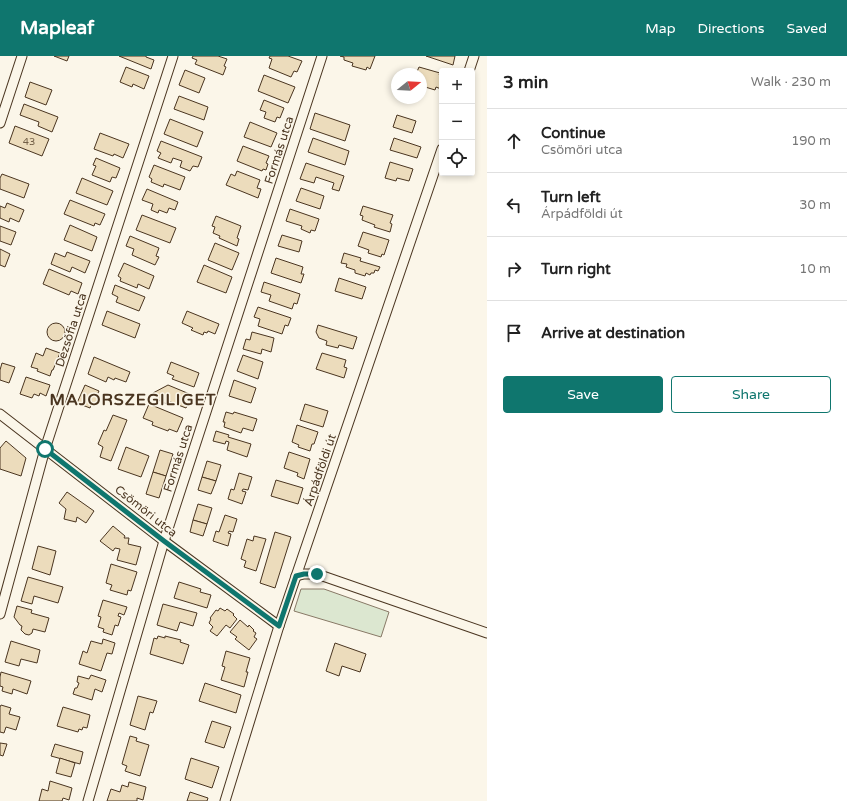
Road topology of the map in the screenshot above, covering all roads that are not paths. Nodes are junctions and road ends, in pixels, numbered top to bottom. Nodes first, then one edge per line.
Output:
1 (22, 56) edge
2 (173, 56) edge
3 (322, 56) edge
4 (474, 56) edge
5 (470, 68) edge
6 (0, 123) edge
7 (439, 158) edge
8 (0, 414) edge
9 (45, 449) junction
10 (164, 541) junction
11 (296, 576) junction
12 (0, 614) edge
13 (279, 626) junction
14 (487, 633) edge
15 (88, 801) edge
16 (225, 801) edge

1 - 6 street
2 - 9 street, Dezsőfia utca
3 - 10 street, Formás utca
4 - 5 street
7 - 11 street, Árpádföldi út
8 - 9 street, Csömöri utca
9 - 10 street, Csömöri utca
9 - 12 street, Dezsőfia utca
10 - 13 street, Csömöri utca
10 - 15 street, Formás utca
11 - 13 street, Árpádföldi út
11 - 14 street
13 - 16 street, Árpádföldi út

